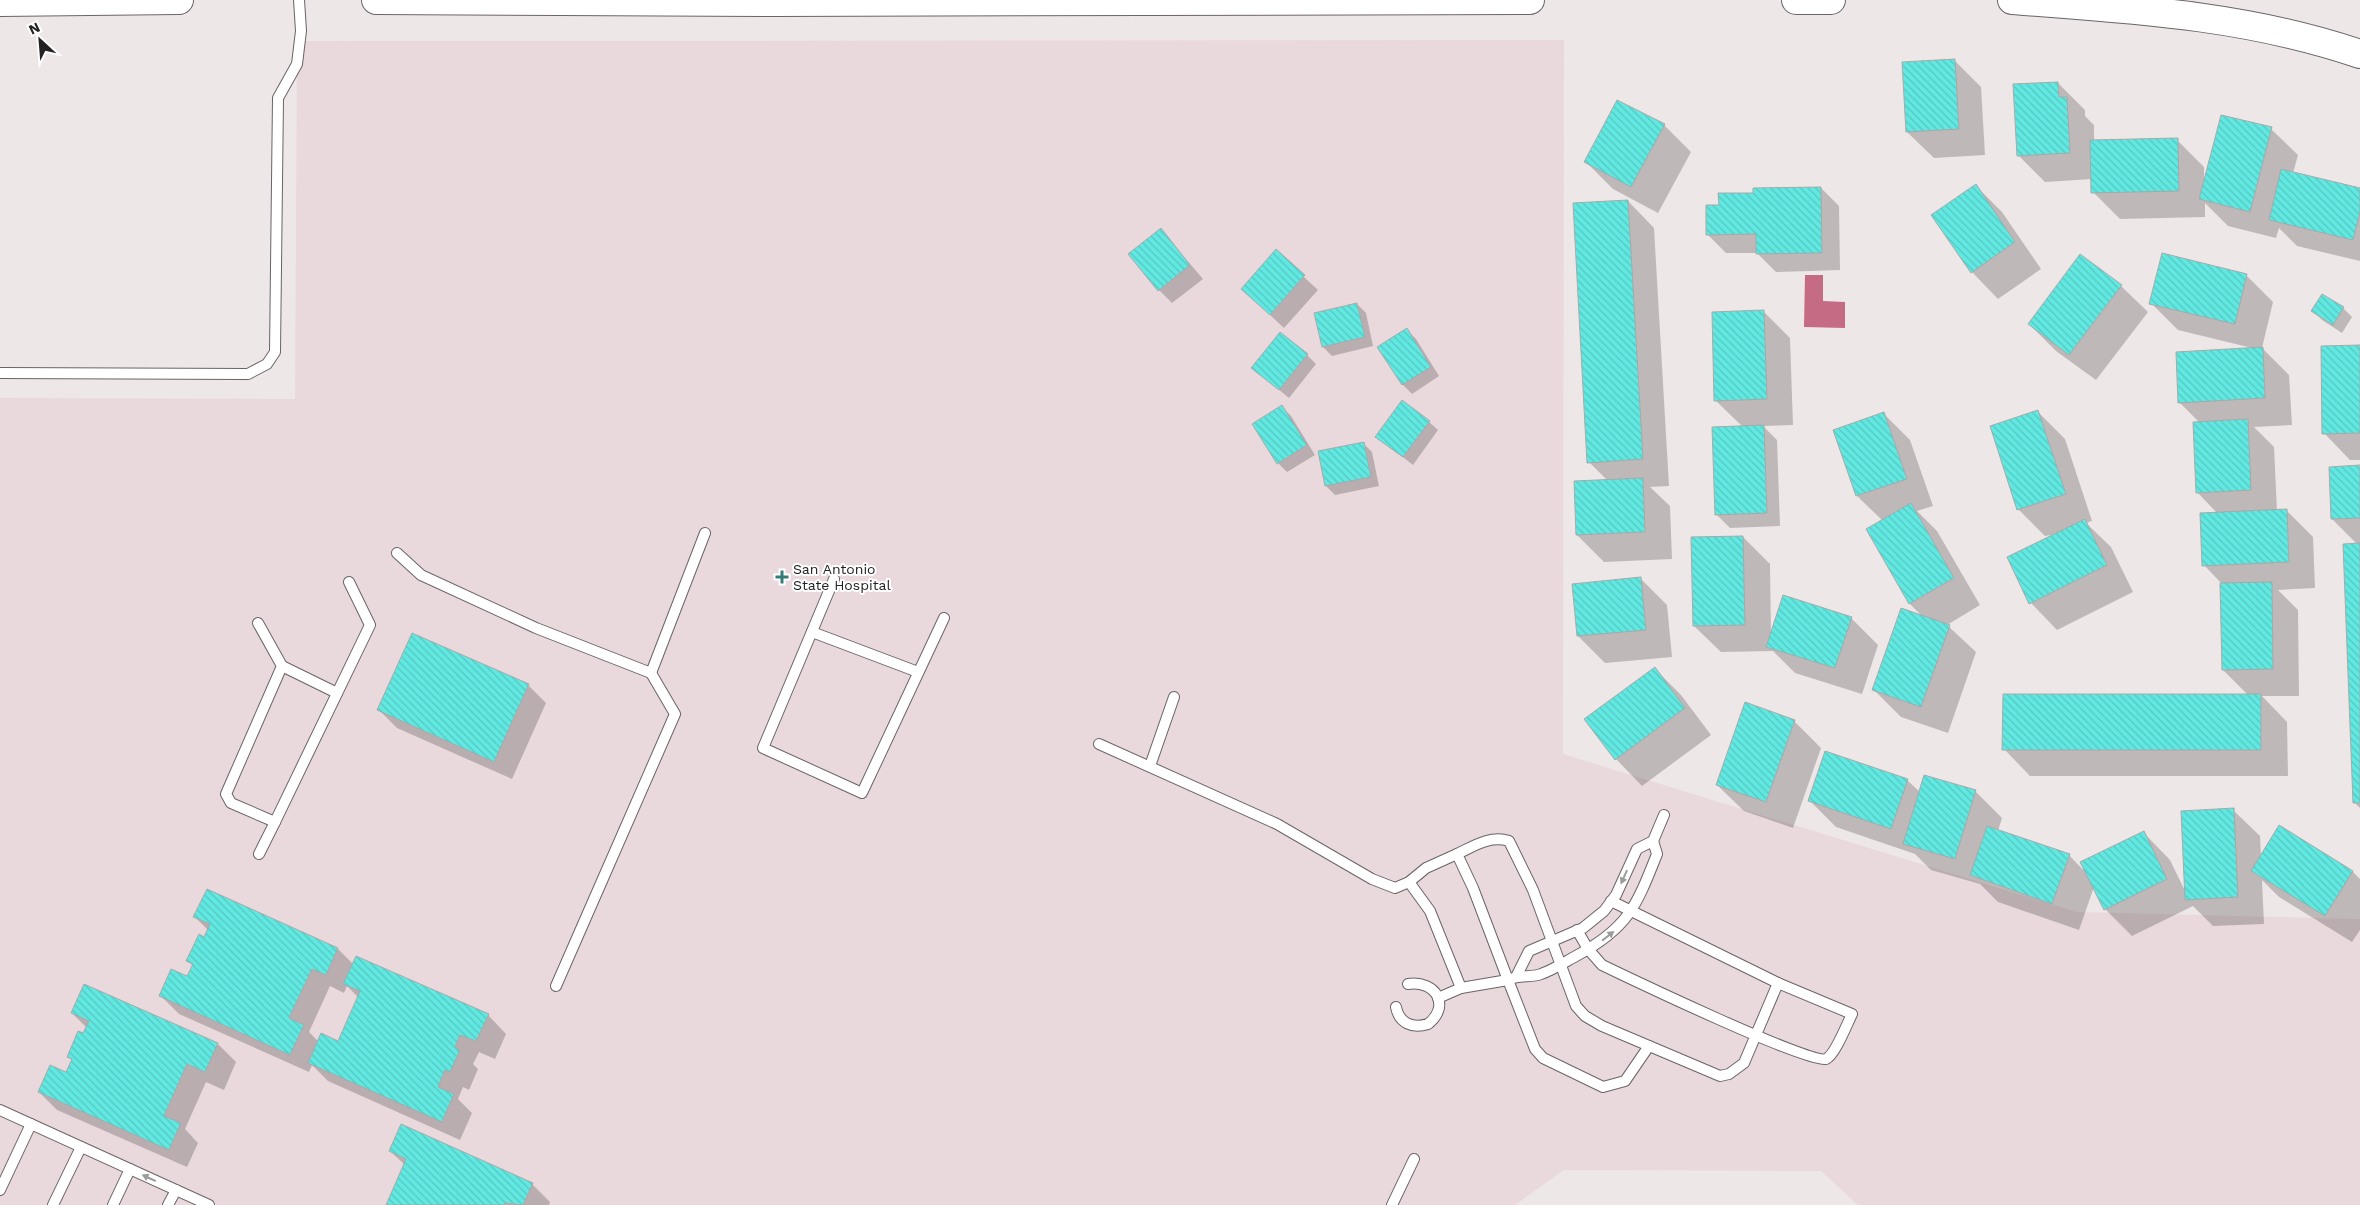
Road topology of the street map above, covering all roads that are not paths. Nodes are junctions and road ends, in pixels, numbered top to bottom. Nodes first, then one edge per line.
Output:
1 (179, 0) edge
2 (299, 0) edge
3 (376, 0) edge
4 (1530, 0) edge
5 (1796, 0) edge
6 (1831, 0) edge
7 (2012, 0) edge
8 (940, 1) edge
9 (0, 2) edge
10 (2360, 54) edge
11 (0, 373) edge
12 (705, 533) dead end
13 (398, 553) dead end
14 (834, 579) dead end
15 (349, 582) dead end
16 (944, 618) dead end
17 (258, 623) dead end
18 (812, 632) junction
19 (282, 666) junction
20 (918, 672) junction
21 (650, 673) junction
22 (337, 693) junction
23 (1174, 696) dead end
24 (1099, 744) dead end
25 (1150, 766) junction
26 (1664, 815) dead end
27 (275, 822) junction
28 (1653, 841) junction
29 (259, 854) dead end
30 (1457, 854) junction
31 (1409, 882) junction
32 (1612, 901) junction
33 (1631, 912) junction
34 (1577, 930) junction
35 (1553, 941) junction
36 (1588, 949) junction
37 (1562, 963) junction
38 (1513, 977) junction
39 (1778, 983) junction
40 (1408, 984) dead end
41 (556, 986) dead end
42 (1461, 988) junction
43 (1438, 998) junction
44 (1396, 1007) dead end
45 (1756, 1034) junction
46 (1649, 1046) junction
47 (0, 1110) edge
48 (31, 1124) junction
49 (81, 1147) junction
50 (1414, 1159) dead end
51 (130, 1169) junction
52 (0, 1190) edge
53 (176, 1190) junction
54 (53, 1205) edge
55 (113, 1205) edge
56 (168, 1205) edge
57 (210, 1205) edge
58 (1392, 1205) edge

1 - 9 main road
2 - 11 lane
3 - 8 main road
4 - 8 main road
5 - 6 main road
7 - 10 main road
12 - 21 lane
13 - 21 lane
14 - 18 lane
15 - 22 lane
16 - 20 lane
17 - 19 lane
18 - 20 lane
18 - 20 lane
19 - 22 lane
19 - 27 lane
21 - 41 lane
22 - 27 lane
23 - 25 lane
24 - 25 lane
25 - 31 lane
26 - 28 lane
27 - 29 lane
28 -> 32 lane
28 - 33 lane
30 - 31 lane
30 - 35 lane
30 - 38 lane
31 - 42 lane
32 - 33 lane
32 - 34 lane
36 -> 33 lane
33 - 39 lane
34 - 35 lane
34 - 36 lane
35 - 37 lane
35 - 38 lane
36 - 37 lane
36 - 45 lane
37 - 38 lane
37 - 46 lane
38 - 42 lane
38 - 46 lane
39 - 45 lane
39 - 45 lane
40 - 43 lane
42 - 43 lane
43 - 44 lane
45 - 46 lane
47 - 48 lane
48 - 49 lane
48 - 52 lane
49 - 51 lane
49 - 54 lane
50 - 58 lane
53 -> 51 lane
51 - 55 lane
53 - 56 lane
53 - 57 lane

